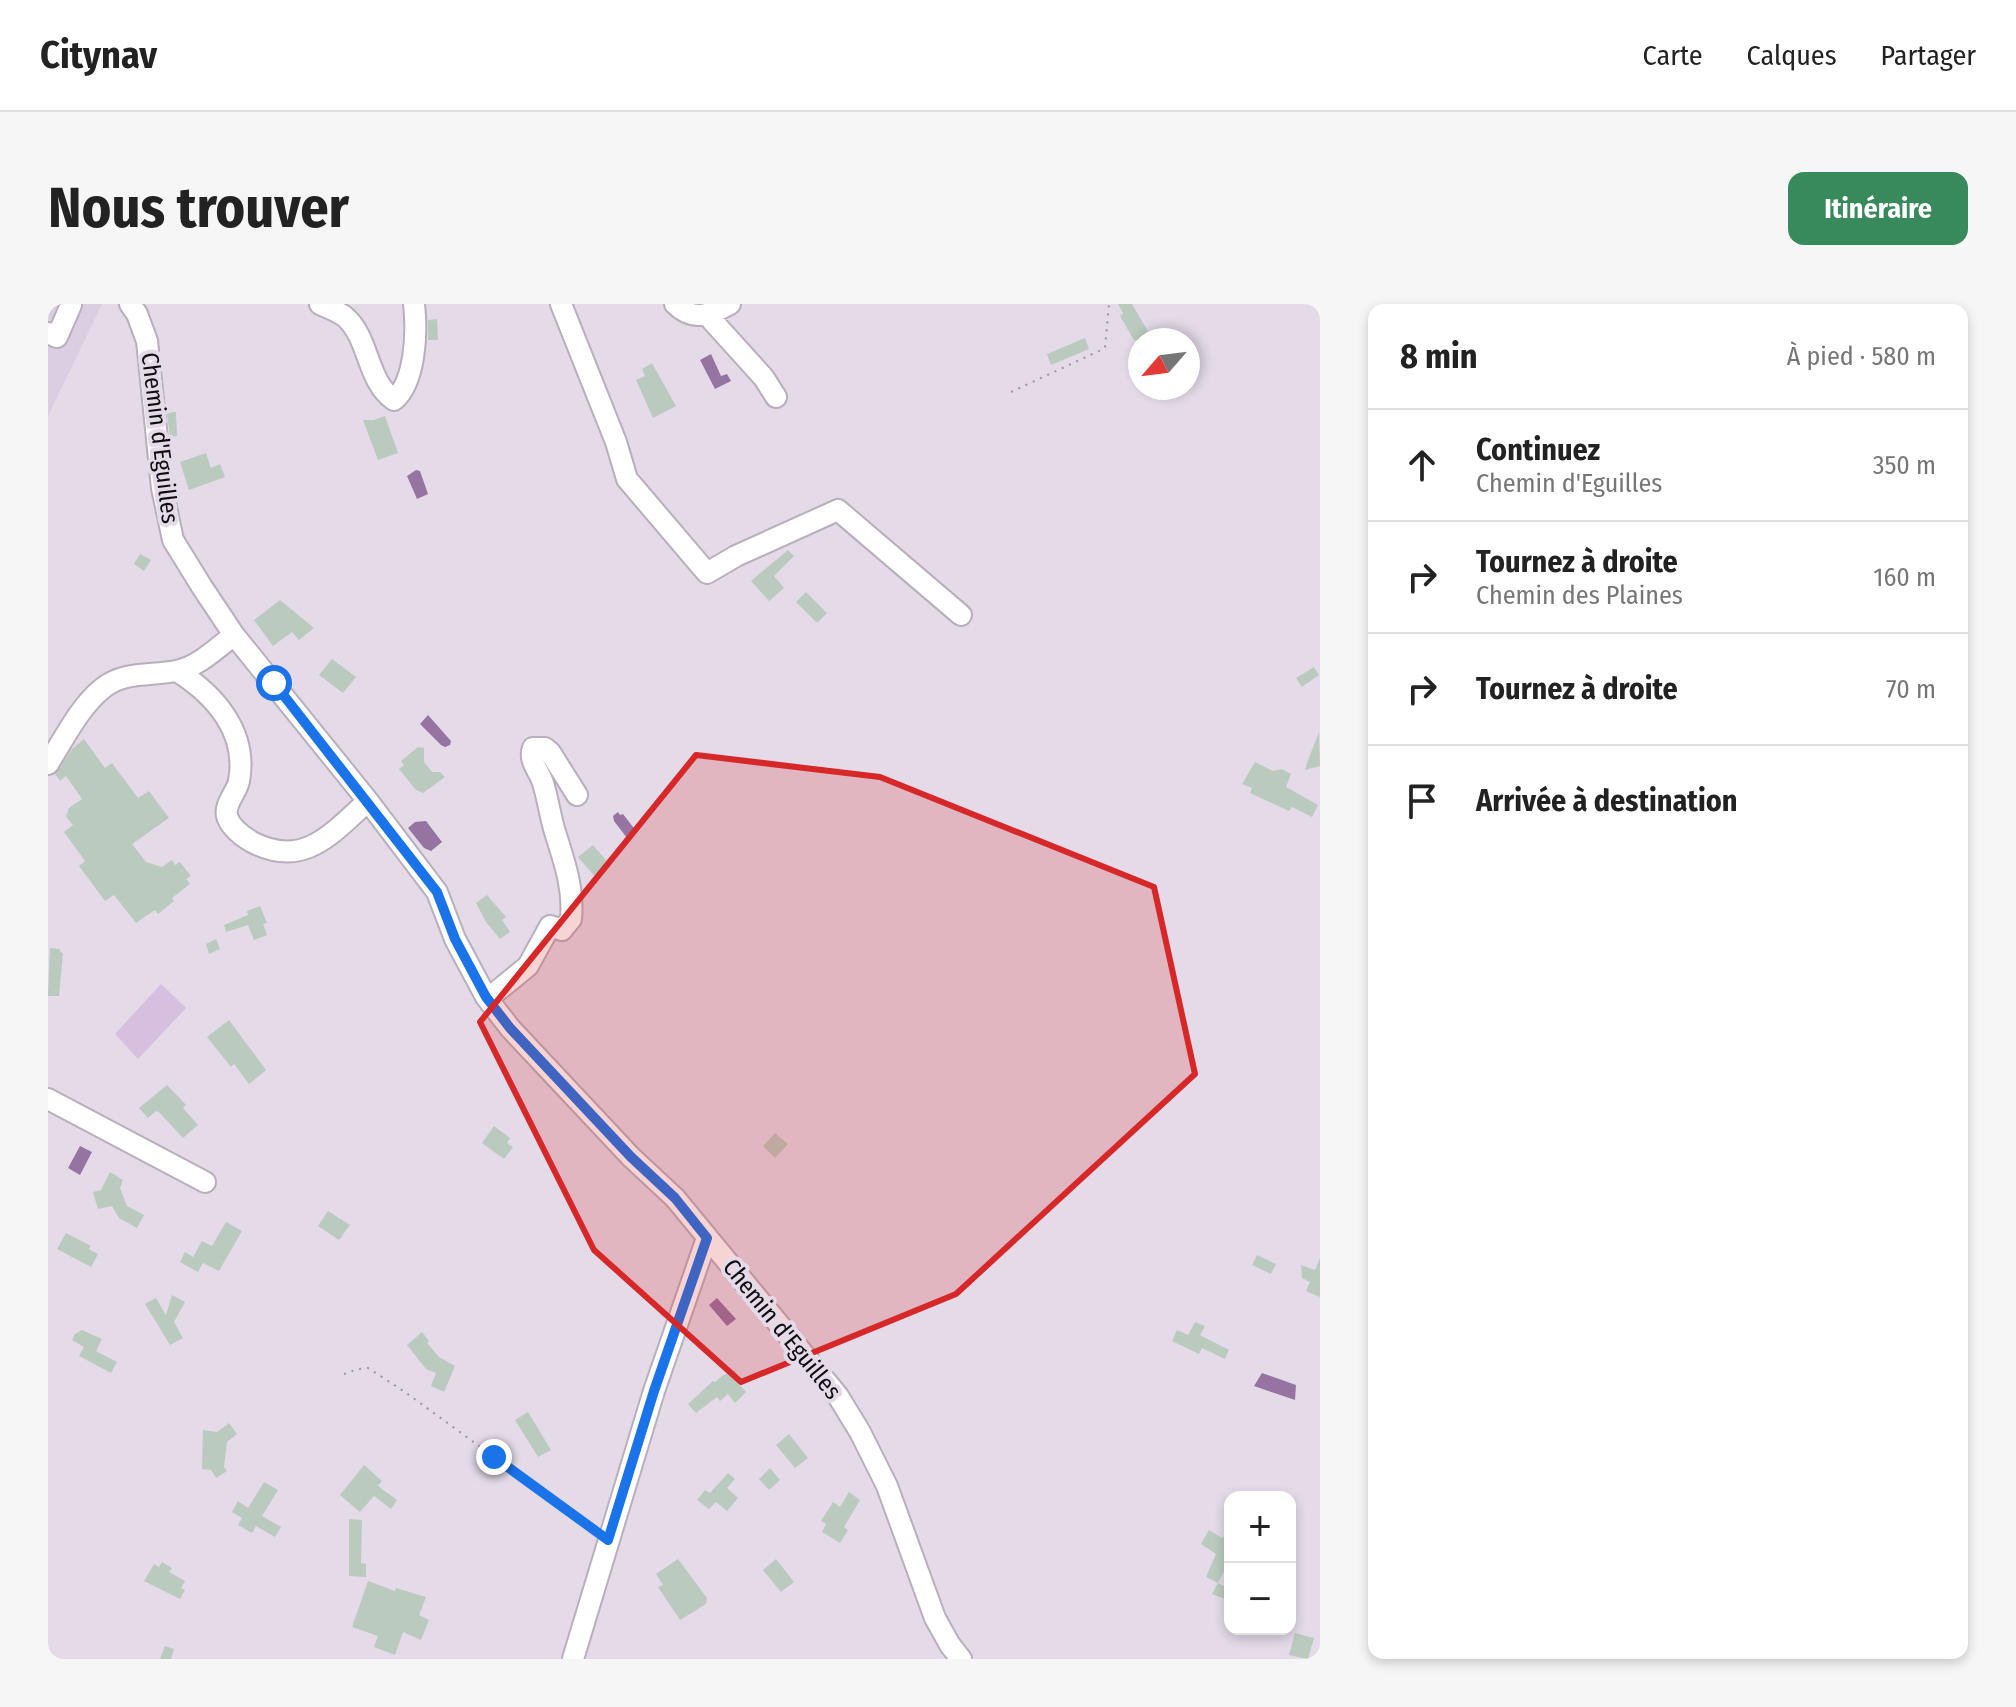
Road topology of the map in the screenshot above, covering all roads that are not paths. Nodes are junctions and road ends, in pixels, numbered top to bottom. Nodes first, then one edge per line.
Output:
1 (71, 304) edge
2 (130, 304) edge
3 (320, 304) edge
4 (414, 304) edge
5 (561, 304) edge
6 (675, 304) edge
7 (730, 304) edge
8 (708, 316) junction
9 (48, 333) edge
10 (776, 397) dead end
11 (961, 615) dead end
12 (234, 635) junction
13 (177, 671) junction
14 (48, 764) edge
15 (577, 795) dead end
16 (368, 801) junction
17 (486, 997) junction
18 (48, 1099) edge
19 (205, 1182) dead end
20 (707, 1238) junction
21 (573, 1659) edge
22 (961, 1659) edge

1 - 9 street
2 - 12 street, Chemin d'Eguilles
3 - 4 street
5 - 11 street
6 - 8 street
7 - 8 street
8 - 10 street
12 - 13 street
12 - 16 street, Chemin d'Eguilles
13 - 14 street
13 - 16 street
15 - 17 street
16 - 17 street, Chemin d'Eguilles
17 - 20 street, Chemin d'Eguilles
18 - 19 street
20 - 21 street
20 - 22 street, Chemin d'Eguilles

